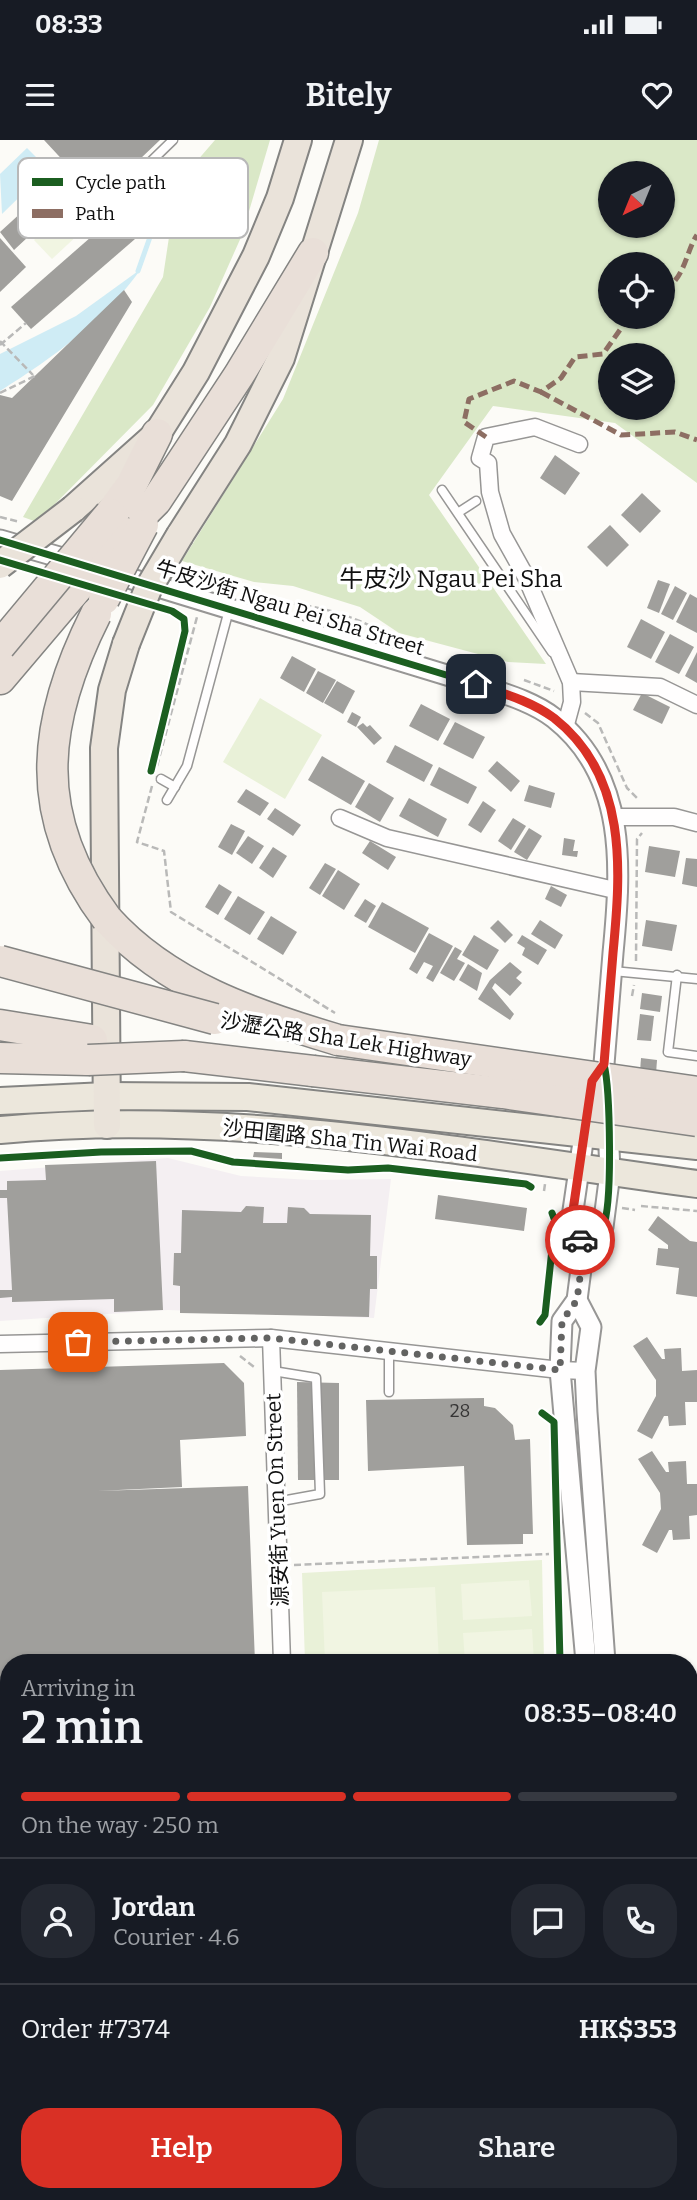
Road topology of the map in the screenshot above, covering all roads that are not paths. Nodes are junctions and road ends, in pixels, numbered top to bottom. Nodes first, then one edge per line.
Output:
1 (173, 140) edge
2 (298, 140) edge
3 (349, 140) edge
4 (154, 158) edge
5 (313, 253) junction
6 (157, 433) junction
7 (579, 444) dead end
8 (442, 490) dead end
9 (476, 501) dead end
10 (459, 512) junction
11 (136, 516) junction
12 (0, 540) edge
13 (0, 565) edge
14 (230, 607) junction
15 (0, 646) edge
16 (560, 662) junction
17 (0, 678) edge
18 (571, 682) junction
19 (697, 705) edge
20 (565, 728) junction
21 (161, 779) dead end
22 (175, 787) junction
23 (167, 800) dead end
24 (614, 817) junction
25 (340, 818) dead end
26 (697, 823) edge
27 (619, 891) junction
28 (0, 961) edge
29 (612, 971) junction
30 (677, 975) junction
31 (697, 979) edge
32 (0, 1025) edge
33 (339, 1028) junction
34 (184, 1056) junction
35 (697, 1056) edge
36 (0, 1058) edge
37 (697, 1092) edge
38 (106, 1096) junction
39 (0, 1101) edge
40 (697, 1121) edge
41 (107, 1125) junction
42 (0, 1130) edge
43 (595, 1134) junction
44 (697, 1146) edge
45 (580, 1168) junction
46 (610, 1172) junction
47 (697, 1184) edge
48 (584, 1246) junction
49 (577, 1300) junction
50 (271, 1338) junction
51 (0, 1345) edge
52 (389, 1349) junction
53 (560, 1370) junction
54 (585, 1370) junction
55 (265, 1371) junction
56 (389, 1392) dead end
57 (275, 1503) junction
58 (282, 1654) edge
59 (585, 1654) edge
60 (604, 1654) edge

1 - 4 lane
2 - 6 highway
3 - 5 highway
5 - 11 highway
5 - 38 highway, bridge
6 - 11 highway
6 - 13 highway, bridge
7 - 16 street
8 - 10 lane
9 - 10 lane
10 - 16 lane
11 - 15 highway, bridge
11 - 17 highway, bridge
11 - 33 highway, bridge
12 - 14 street, 牛皮沙街 Ngau Pei Sha Street
14 - 20 street, 牛皮沙街 Ngau Pei Sha Street
14 - 22 lane
16 - 18 street
18 - 19 street
18 - 20 street
20 - 24 street, 牛皮沙街 Ngau Pei Sha Street
21 - 22 lane
22 - 23 lane
24 - 26 street
24 - 27 street, 牛皮沙街 Ngau Pei Sha Street
25 - 27 street
27 - 29 street, 牛皮沙街 Ngau Pei Sha Street
28 - 33 highway, 沙瀝公路 Sha Lek Highway, bridge
29 - 30 lane
29 - 43 street, 牛皮沙街 Ngau Pei Sha Street
30 - 31 lane
30 - 35 lane
32 - 34 highway, 沙瀝公路 Sha Lek Highway, bridge
33 - 37 highway, 沙瀝公路 Sha Lek Highway, bridge
34 - 36 highway, bridge
34 - 40 highway, 沙瀝公路 Sha Lek Highway, bridge
38 - 39 main road, 沙田圍路 Sha Tin Wai Road
38 - 41 highway
38 - 43 main road, 沙田圍路 Sha Tin Wai Road
41 - 42 main road, 沙田圍路 Sha Tin Wai Road
41 - 45 main road, 沙田圍路 Sha Tin Wai Road
43 - 44 main road, 沙田圍路 Sha Tin Wai Road
43 - 45 street, 牛皮沙街 Ngau Pei Sha Street
43 - 46 street, 牛皮沙街 Ngau Pei Sha Street
45 - 46 main road, 沙田圍路 Sha Tin Wai Road
45 - 48 street, 牛皮沙街 Ngau Pei Sha Street
46 - 47 main road, 沙田圍路 Sha Tin Wai Road
46 - 48 street, 牛皮沙街 Ngau Pei Sha Street
48 - 49 street, 牛皮沙街 Ngau Pei Sha Street
49 - 53 street, 牛皮沙街 Ngau Pei Sha Street
49 - 54 street
50 - 51 street
50 - 52 street
50 - 55 street, 源安街 Yuen On Street
52 - 53 street
52 - 56 lane
53 - 54 street
53 - 59 street, 牛皮沙街 Ngau Pei Sha Street
54 - 60 street
55 - 57 street, 源安街 Yuen On Street
55 - 57 lane
57 - 58 street, 源安街 Yuen On Street

